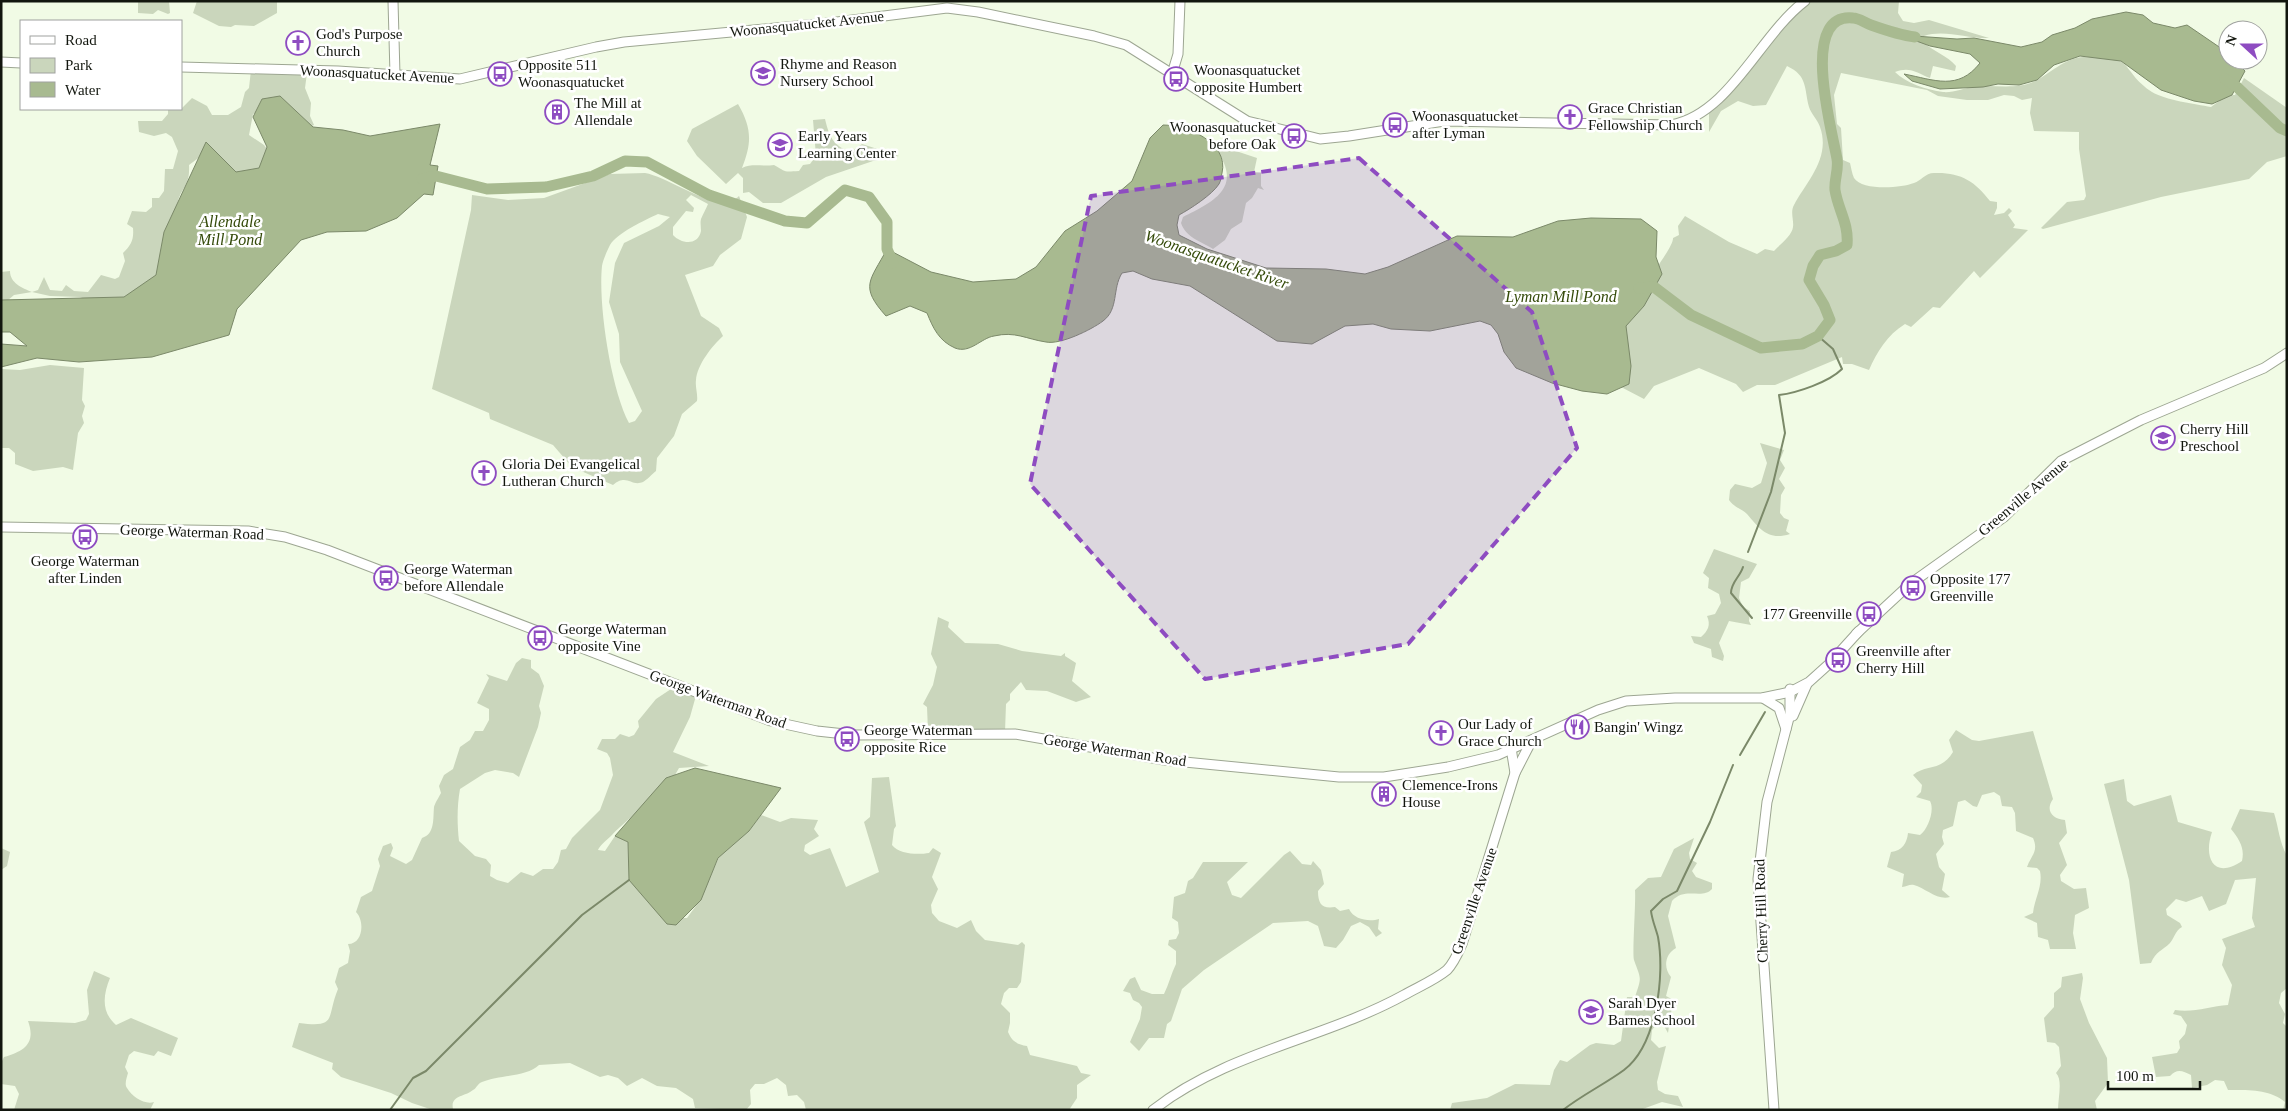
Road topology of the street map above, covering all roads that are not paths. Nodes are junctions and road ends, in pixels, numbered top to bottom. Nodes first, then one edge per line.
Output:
1 (393, 1) edge
2 (1180, 1) edge
3 (1805, 1) edge
4 (1, 62) edge
5 (20, 63) edge
6 (182, 67) edge
7 (395, 74) junction
8 (1172, 74) junction
9 (2287, 353) edge
10 (1, 527) edge
11 (1859, 630) junction
12 (1809, 682) junction
13 (1790, 689) junction
14 (1713, 697) junction
15 (1762, 698) junction
16 (1786, 729) junction
17 (1532, 740) junction
18 (1511, 748) junction
19 (1779, 751) junction
20 (1498, 754) junction
21 (1515, 769) junction
22 (1153, 1110) edge
23 (1774, 1110) edge

1 - 7 main road
2 - 8 main road
3 - 8 main road, Woonasquatucket Avenue
4 - 5 main road
6 - 7 main road, Woonasquatucket Avenue
7 - 8 main road, Woonasquatucket Avenue
9 - 11 main road, Greenville Avenue
10 - 20 main road, George Waterman Road
11 - 12 main road, Greenville Avenue
11 - 13 main road, Greenville Avenue
12 - 13 main road, Greenville Avenue
12 - 19 main road
13 - 14 main road, Greenville Avenue
13 - 15 main road, Greenville Avenue
13 - 16 main road, Cherry Hill Road
14 - 15 main road, Greenville Avenue
14 - 17 main road, Greenville Avenue
15 - 16 main road
16 - 19 main road, Cherry Hill Road
17 - 18 main road, Greenville Avenue
17 - 21 main road, Greenville Avenue
18 - 20 main road, George Waterman Road
18 - 21 main road
19 - 23 main road, Cherry Hill Road
20 - 21 main road
21 - 22 main road, Greenville Avenue

